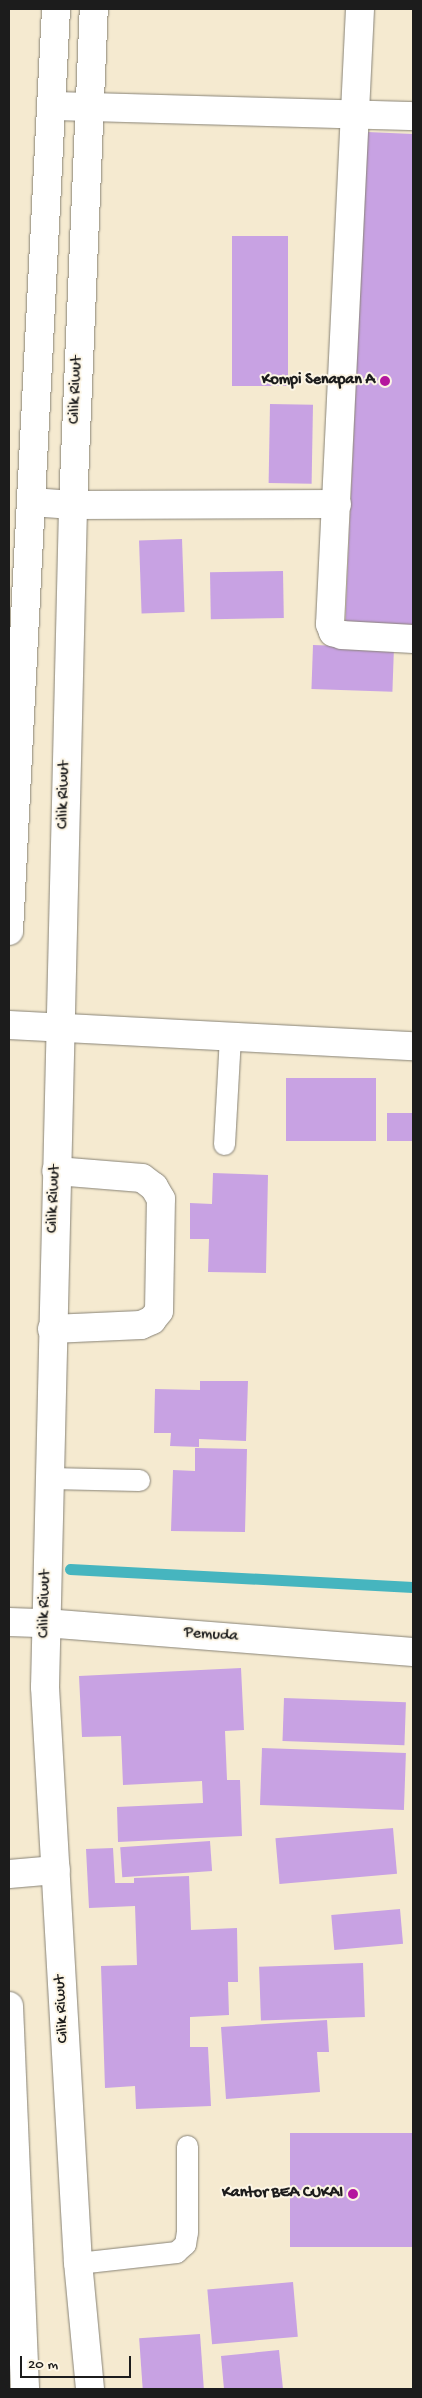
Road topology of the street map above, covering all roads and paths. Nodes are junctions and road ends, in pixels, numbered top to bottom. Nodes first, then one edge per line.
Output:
1 (56, 9) edge
2 (94, 9) edge
3 (360, 9) edge
4 (51, 106) junction
5 (89, 107) junction
6 (355, 115) junction
7 (413, 116) edge
8 (31, 502) junction
9 (337, 504) junction
10 (73, 505) junction
11 (413, 639) edge
12 (9, 931) edge
13 (9, 1025) edge
14 (59, 1028) junction
15 (230, 1036) junction
16 (413, 1046) edge
17 (224, 1144) dead end
18 (56, 1171) junction
19 (52, 1328) junction
20 (49, 1478) junction
21 (139, 1480) dead end
22 (9, 1622) edge
23 (45, 1623) junction
24 (413, 1652) edge
25 (56, 1870) junction
26 (9, 1874) edge
27 (9, 2006) edge
28 (187, 2146) dead end
29 (78, 2263) junction
30 (25, 2389) edge
31 (90, 2389) edge

1 - 4 main road
2 - 5 main road, Cilik Riwut
3 - 6 main road
4 - 5 main road
4 - 8 main road
5 - 6 main road
5 - 10 main road, Cilik Riwut
6 - 7 main road
6 - 9 main road
8 - 10 main road
8 - 12 main road
9 - 10 main road
9 - 11 main road
10 - 14 main road, Cilik Riwut
13 - 14 main road
14 - 15 main road
14 - 18 main road, Cilik Riwut
15 - 16 main road
15 - 17 lane
18 - 19 main road, Cilik Riwut
18 - 19 main road
19 - 20 main road, Cilik Riwut
20 - 21 lane
20 - 23 main road, Cilik Riwut
22 - 23 main road, Pemuda
23 - 24 main road, Pemuda
23 - 25 main road, Cilik Riwut
25 - 26 main road
25 - 29 main road, Cilik Riwut
27 - 30 main road
28 - 29 lane
29 - 31 main road, Cilik Riwut

